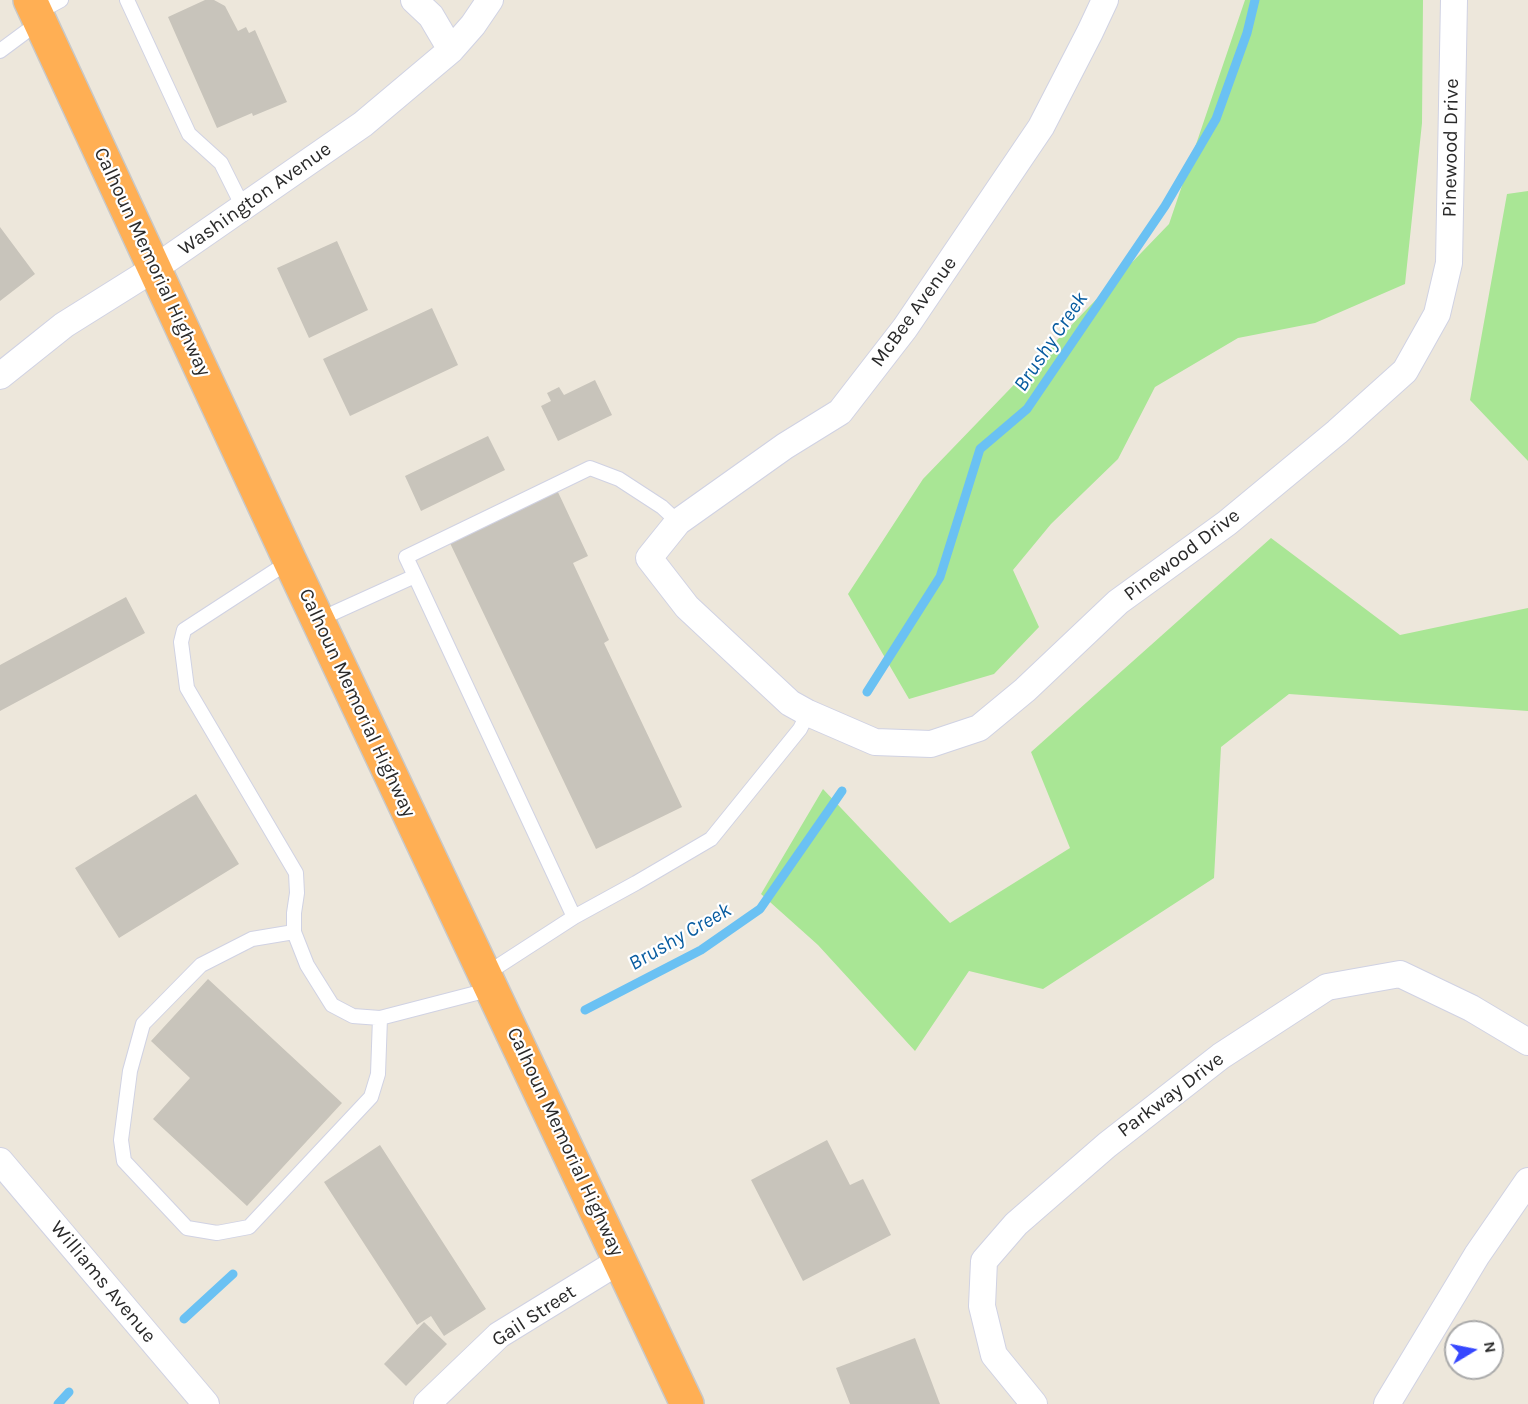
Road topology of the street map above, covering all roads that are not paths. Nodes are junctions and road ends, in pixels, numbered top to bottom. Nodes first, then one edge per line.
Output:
1 (127, 0) edge
2 (414, 0) edge
3 (490, 0) edge
4 (1105, 0) edge
5 (1454, 0) edge
6 (42, 9) edge
7 (451, 50) junction
8 (0, 51) edge
9 (243, 207) junction
10 (155, 268) junction
11 (0, 376) edge
12 (678, 522) junction
13 (649, 558) joint
14 (290, 561) junction
15 (415, 576) junction
16 (318, 620) junction
17 (808, 713) junction
18 (574, 917) junction
19 (294, 932) junction
20 (489, 982) junction
21 (380, 1018) junction
22 (1528, 1042) edge
23 (0, 1161) edge
24 (1528, 1181) edge
25 (621, 1260) junction
26 (206, 1404) edge
27 (427, 1404) edge
28 (687, 1404) edge
29 (1034, 1404) edge
30 (1387, 1404) edge

1 - 9 lane
2 - 7 street
3 - 7 street, Washington Avenue
4 - 12 street, McBee Avenue
5 - 17 street, Pinewood Drive
6 - 8 lane
6 - 10 highway, Calhoun Memorial Highway
7 - 9 street, Washington Avenue
9 - 10 street, Washington Avenue
10 - 11 street, Washington Avenue
10 - 14 highway, Calhoun Memorial Highway
12 - 13 street, McBee Avenue
12 - 15 lane
13 - 17 street, Pinewood Drive
14 - 16 highway, Calhoun Memorial Highway
14 - 19 lane
15 - 16 lane
15 - 18 lane
16 - 20 highway, Calhoun Memorial Highway
17 - 18 lane
18 - 20 lane
19 - 21 lane
19 - 21 lane
20 - 21 lane
20 - 25 highway, Calhoun Memorial Highway
22 - 29 street, Parkway Drive
23 - 26 street, Williams Avenue
24 - 30 street
25 - 27 street, Gail Street
25 - 28 highway, Calhoun Memorial Highway

